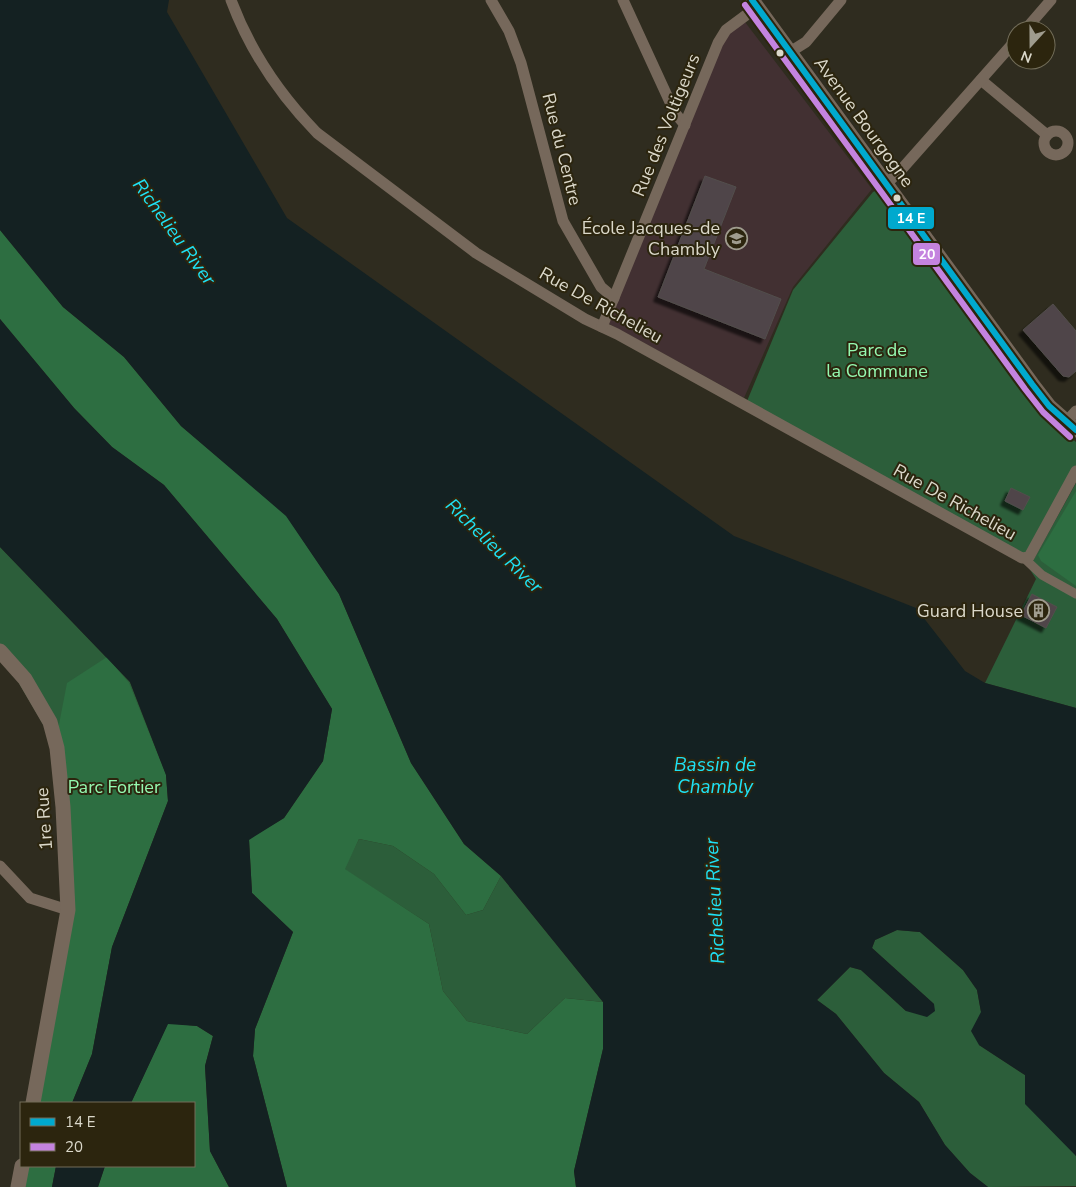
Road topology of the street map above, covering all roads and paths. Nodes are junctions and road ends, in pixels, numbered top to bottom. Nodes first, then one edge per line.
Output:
1 (231, 0) edge
2 (491, 0) edge
3 (623, 0) edge
4 (841, 0) edge
5 (1051, 0) edge
6 (755, 3) edge
7 (1033, 20) edge
8 (1006, 51) edge
9 (790, 52) junction
10 (981, 80) junction
11 (685, 125) junction
12 (1047, 135) dead end
13 (886, 184) junction
14 (614, 298) junction
15 (602, 327) junction
16 (1073, 421) edge
17 (1076, 471) edge
18 (1025, 559) junction
19 (1076, 594) edge
20 (0, 650) edge
21 (0, 866) edge
22 (68, 910) junction
23 (33, 1102) edge
24 (22, 1167) edge
25 (18, 1187) edge

1 - 15 street, Rue De Richelieu
2 - 14 street, Rue du Centre
3 - 11 street
4 - 9 street
5 - 7 street
6 - 9 street, Avenue Bourgogne
6 - 11 street, Rue des Voltigeurs
8 - 10 street
9 - 13 street, Avenue Bourgogne
10 - 12 street
10 - 13 street
11 - 14 street, Rue des Voltigeurs
13 - 16 street, Avenue Bourgogne
14 - 15 street, Rue des Voltigeurs
15 - 18 street, Rue De Richelieu
17 - 18 street
18 - 19 street
20 - 22 street, 1re Rue
21 - 22 street
22 - 23 street, 1re Rue
24 - 25 street

